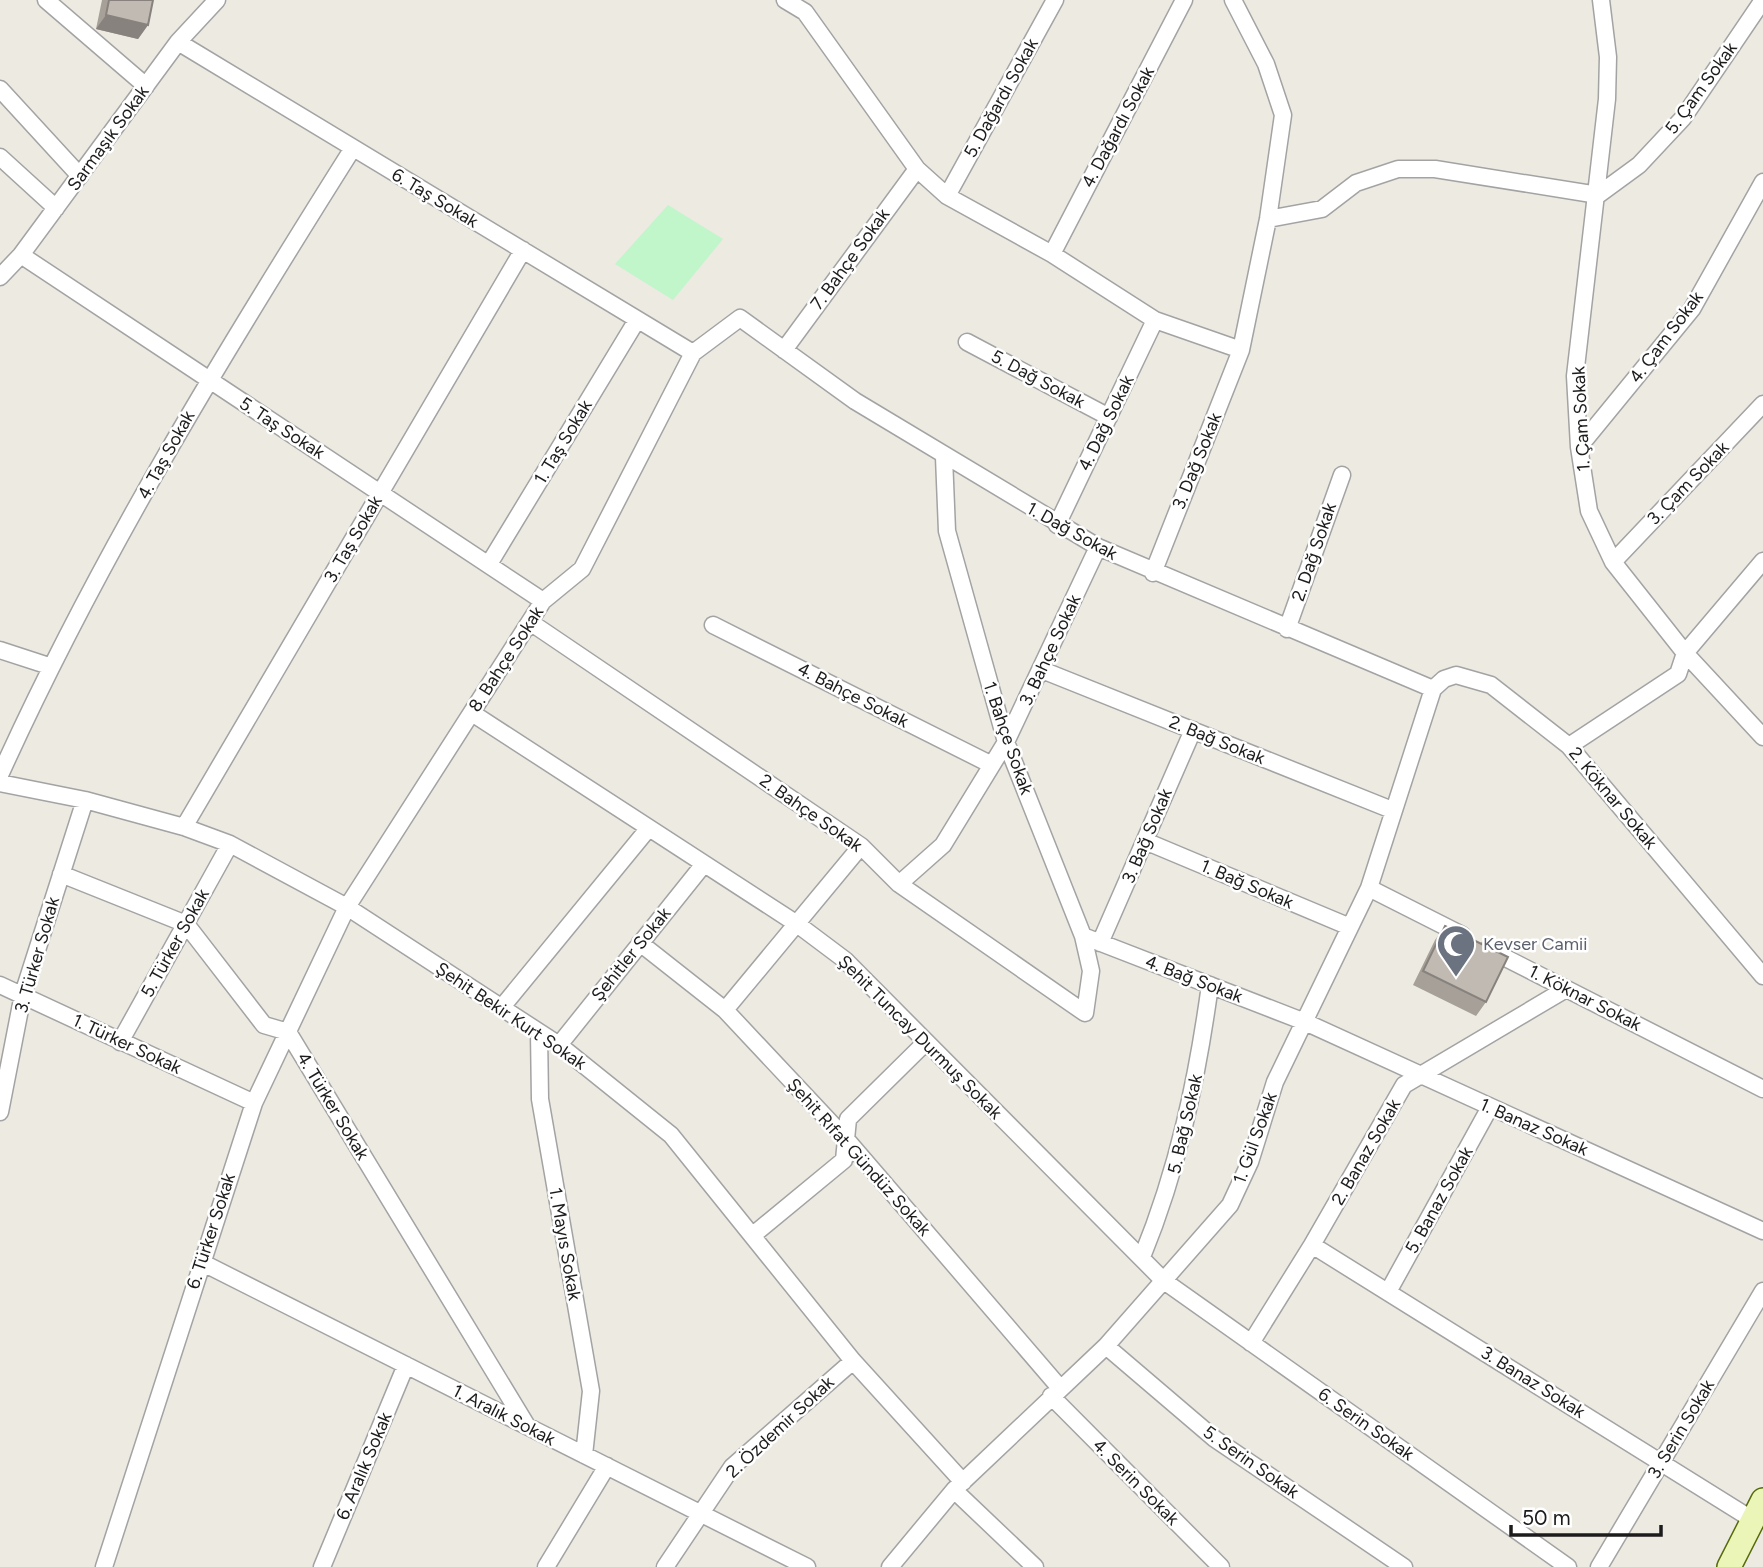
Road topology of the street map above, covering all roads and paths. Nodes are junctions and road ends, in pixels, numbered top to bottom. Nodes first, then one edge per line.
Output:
1 (46, 0) edge
2 (785, 0) edge
3 (1055, 0) edge
4 (1184, 0) edge
5 (1234, 0) edge
6 (1601, 0) edge
7 (1763, 0) edge
8 (204, 3) edge
9 (178, 42) junction
10 (146, 86) junction
11 (0, 89) edge
12 (353, 148) junction
13 (0, 157) edge
14 (917, 169) junction
15 (80, 176) junction
16 (1763, 182) edge
17 (947, 195) junction
18 (1598, 195) junction
19 (56, 208) junction
20 (1268, 219) junction
21 (523, 250) junction
22 (1052, 254) junction
23 (21, 255) junction
24 (0, 277) edge
25 (740, 318) joint
26 (637, 320) junction
27 (1155, 320) junction
28 (967, 342) dead end
29 (784, 350) junction
30 (1241, 350) junction
31 (693, 354) junction
32 (208, 379) junction
33 (1763, 404) edge
34 (1109, 417) junction
35 (1579, 447) junction
36 (944, 457) junction
37 (1342, 475) dead end
38 (380, 493) junction
39 (1057, 525) junction
40 (1098, 547) junction
41 (1763, 561) edge
42 (1613, 562) junction
43 (489, 564) junction
44 (1153, 573) junction
45 (543, 601) junction
46 (530, 622) junction
47 (713, 625) dead end
48 (1287, 629) junction
49 (0, 650) edge
50 (1685, 653) junction
51 (49, 666) junction
52 (1042, 670) junction
53 (1433, 689) junction
54 (472, 713) junction
55 (1193, 730) junction
56 (1763, 737) edge
57 (1006, 742) junction
58 (1569, 746) junction
59 (992, 765) junction
60 (0, 775) edge
61 (0, 783) edge
62 (85, 800) junction
63 (1392, 810) junction
64 (184, 827) junction
65 (648, 829) junction
66 (1144, 841) junction
67 (230, 844) junction
68 (861, 846) junction
69 (704, 864) junction
70 (61, 874) junction
71 (899, 884) junction
72 (1369, 888) junction
73 (347, 907) junction
74 (186, 923) junction
75 (797, 924) junction
76 (1350, 927) junction
77 (1083, 936) junction
78 (640, 943) junction
79 (1100, 943) junction
80 (1763, 976) edge
81 (0, 985) edge
82 (1210, 985) junction
83 (1566, 989) junction
84 (23, 994) junction
85 (502, 1007) junction
86 (725, 1010) junction
87 (1085, 1013) joint
88 (1305, 1022) junction
89 (288, 1032) junction
90 (539, 1033) junction
91 (120, 1042) junction
92 (925, 1043) junction
93 (559, 1045) junction
94 (1423, 1076) junction
95 (1763, 1089) edge
96 (254, 1103) junction
97 (1490, 1107) junction
98 (0, 1112) edge
99 (846, 1139) junction
100 (1763, 1231) edge
101 (753, 1235) junction
102 (1312, 1245) junction
103 (1142, 1257) junction
104 (201, 1262) junction
105 (1164, 1281) junction
106 (1763, 1291) edge
107 (1388, 1292) junction
108 (1251, 1343) junction
109 (1106, 1346) junction
110 (853, 1361) junction
111 (406, 1365) junction
112 (1056, 1392) junction
113 (527, 1426) junction
114 (584, 1455) junction
115 (1661, 1462) junction
116 (607, 1466) junction
117 (959, 1486) junction
118 (701, 1514) junction
119 (1760, 1515) edge
120 (104, 1567) edge
121 (322, 1567) edge
122 (546, 1567) edge
123 (665, 1567) edge
124 (807, 1567) edge
125 (890, 1567) edge
126 (1035, 1567) edge
127 (1221, 1567) edge
128 (1404, 1567) edge
129 (1568, 1567) edge
130 (1599, 1567) edge
131 (1729, 1567) edge

1 - 10 street
2 - 14 street
3 - 17 street, 5. Dağardı Sokak
4 - 22 street, 4. Dağardı Sokak
5 - 20 street, 3. Dağ Sokak
6 - 18 street, 1. Çam Sokak
7 - 18 street, 5. Çam Sokak
8 - 9 street, Sarmaşık Sokak
9 - 10 street, Sarmaşık Sokak
9 - 12 street, 6. Taş Sokak
10 - 15 street, Sarmaşık Sokak
11 - 15 street
12 - 21 street, 6. Taş Sokak
12 - 32 street, 4. Taş Sokak
13 - 19 street
14 - 17 street
14 - 29 street, 7. Bahçe Sokak
15 - 19 street, Sarmaşık Sokak
16 - 35 street, 4. Çam Sokak
17 - 22 street
18 - 20 street
18 - 35 street, 1. Çam Sokak
19 - 23 street, Sarmaşık Sokak
20 - 30 street, 3. Dağ Sokak
21 - 26 street, 6. Taş Sokak
21 - 38 street, 3. Taş Sokak
22 - 27 street
23 - 24 street, Sarmaşık Sokak
23 - 32 street, 5. Taş Sokak
25 - 29 street, 1. Dağ Sokak
25 - 31 street, 8. Bahçe Sokak
26 - 31 street, 6. Taş Sokak
26 - 43 street, 1. Taş Sokak
27 - 30 street
27 - 34 street, 4. Dağ Sokak
28 - 34 street, 5. Dağ Sokak
29 - 36 street, 1. Dağ Sokak
30 - 44 street, 3. Dağ Sokak
31 - 45 street, 8. Bahçe Sokak
32 - 38 street, 5. Taş Sokak
32 - 51 street, 4. Taş Sokak
33 - 42 street, 3. Çam Sokak
34 - 39 street, 4. Dağ Sokak
35 - 42 street, 1. Çam Sokak
36 - 39 street, 1. Dağ Sokak
36 - 57 street, 1. Bahçe Sokak
37 - 48 street, 2. Dağ Sokak
38 - 43 street, 5. Taş Sokak
38 - 64 street, 3. Taş Sokak
39 - 40 street, 1. Dağ Sokak
40 - 44 street, 1. Dağ Sokak
40 - 52 street, 3. Bahçe Sokak
41 - 50 street
42 - 50 street, 1. Çam Sokak
43 - 45 street, 5. Taş Sokak
44 - 48 street, 1. Dağ Sokak
45 - 46 street, 8. Bahçe Sokak
46 - 54 street, 8. Bahçe Sokak
46 - 68 street, 2. Bahçe Sokak
47 - 59 street, 4. Bahçe Sokak
48 - 53 street, 1. Dağ Sokak
49 - 51 street
50 - 56 street, 1. Çam Sokak
50 - 58 street
51 - 60 street, 4. Taş Sokak
52 - 55 street, 2. Bağ Sokak
52 - 57 street, 3. Bahçe Sokak
53 - 58 street, 2. Köknar Sokak
53 - 63 street, 1. Gül Sokak
54 - 65 street, Şehit Tuncay Durmuş Sokak
54 - 73 street, 8. Bahçe Sokak
55 - 63 street, 2. Bağ Sokak
55 - 66 street, 3. Bağ Sokak
57 - 59 street, 3. Bahçe Sokak
57 - 77 street, 1. Bahçe Sokak
58 - 80 street, 2. Köknar Sokak
59 - 71 street, 3. Bahçe Sokak
61 - 62 street, Şehit Bekir Kurt Sokak
62 - 64 street, Şehit Bekir Kurt Sokak
62 - 70 street, 3. Türker Sokak
63 - 72 street, 1. Gül Sokak
64 - 67 street, Şehit Bekir Kurt Sokak
65 - 69 street, Şehit Tuncay Durmuş Sokak
65 - 85 street
66 - 76 street, 1. Bağ Sokak
66 - 79 street, 3. Bağ Sokak
67 - 73 street, Şehit Bekir Kurt Sokak
67 - 74 street, 5. Türker Sokak
68 - 71 street, 2. Bahçe Sokak
68 - 75 street
69 - 75 street, Şehit Tuncay Durmuş Sokak
69 - 78 street, Şehitler Sokak
70 - 74 street
70 - 84 street, 3. Türker Sokak
71 - 87 street, 2. Bahçe Sokak
72 - 76 street, 1. Gül Sokak
72 - 83 street, 1. Köknar Sokak
73 - 85 street, Şehit Bekir Kurt Sokak
73 - 89 street, 6. Türker Sokak
74 - 89 street, 4. Türker Sokak
74 - 91 street, 5. Türker Sokak
75 - 86 street
75 - 92 street, Şehit Tuncay Durmuş Sokak
76 - 88 street, 1. Gül Sokak
77 - 79 street, 4. Bağ Sokak
77 - 87 street, 1. Bahçe Sokak
78 - 86 street, Şehit Rıfat Gündüz Sokak
78 - 93 street, Şehitler Sokak
79 - 82 street, 4. Bağ Sokak
81 - 84 street, 1. Türker Sokak
82 - 88 street, 4. Bağ Sokak
82 - 103 street, 5. Bağ Sokak
83 - 94 street, 2. Banaz Sokak
83 - 95 street, 1. Köknar Sokak
84 - 91 street, 1. Türker Sokak
84 - 98 street, 3. Türker Sokak
85 - 90 street, Şehit Bekir Kurt Sokak
86 - 99 street, Şehit Rıfat Gündüz Sokak
88 - 94 street, 1. Banaz Sokak
88 - 105 street, 1. Gül Sokak
89 - 96 street, 6. Türker Sokak
89 - 113 street, 4. Türker Sokak
90 - 93 street, Şehit Bekir Kurt Sokak
90 - 114 street, 1. Mayıs Sokak
91 - 96 street, 1. Türker Sokak
92 - 99 street
92 - 103 street, Şehit Tuncay Durmuş Sokak
93 - 101 street, Şehit Bekir Kurt Sokak
94 - 97 street, 1. Banaz Sokak
94 - 102 street, 2. Banaz Sokak
96 - 104 street, 6. Türker Sokak
97 - 100 street, 1. Banaz Sokak
97 - 107 street, 5. Banaz Sokak
99 - 101 street
99 - 112 street, Şehit Rıfat Gündüz Sokak
101 - 110 street, Şehit Bekir Kurt Sokak
102 - 107 street, 3. Banaz Sokak
102 - 108 street, 2. Banaz Sokak
103 - 105 street, Şehit Tuncay Durmuş Sokak
104 - 111 street, 1. Aralık Sokak
104 - 120 street, 6. Türker Sokak
105 - 108 street, 6. Serin Sokak
105 - 109 street, 1. Gül Sokak
106 - 115 street, 3. Serin Sokak
107 - 115 street, 3. Banaz Sokak
108 - 129 street, 6. Serin Sokak
109 - 112 street, 1. Gül Sokak
109 - 128 street, 5. Serin Sokak
110 - 117 street, Şehit Bekir Kurt Sokak
110 - 118 street, 2. Özdemir Sokak
111 - 113 street, 1. Aralık Sokak
111 - 121 street, 6. Aralık Sokak
112 - 117 street, 1. Gül Sokak
112 - 127 street, 4. Serin Sokak
113 - 114 street, 1. Aralık Sokak
114 - 116 street, 1. Aralık Sokak
115 - 119 street, 3. Banaz Sokak
115 - 130 street, 3. Serin Sokak
116 - 118 street, 1. Aralık Sokak
116 - 122 street
117 - 125 street, 1. Gül Sokak
117 - 126 street, Şehit Bekir Kurt Sokak
118 - 123 street, 2. Özdemir Sokak
118 - 124 street, 1. Aralık Sokak
119 - 131 street

